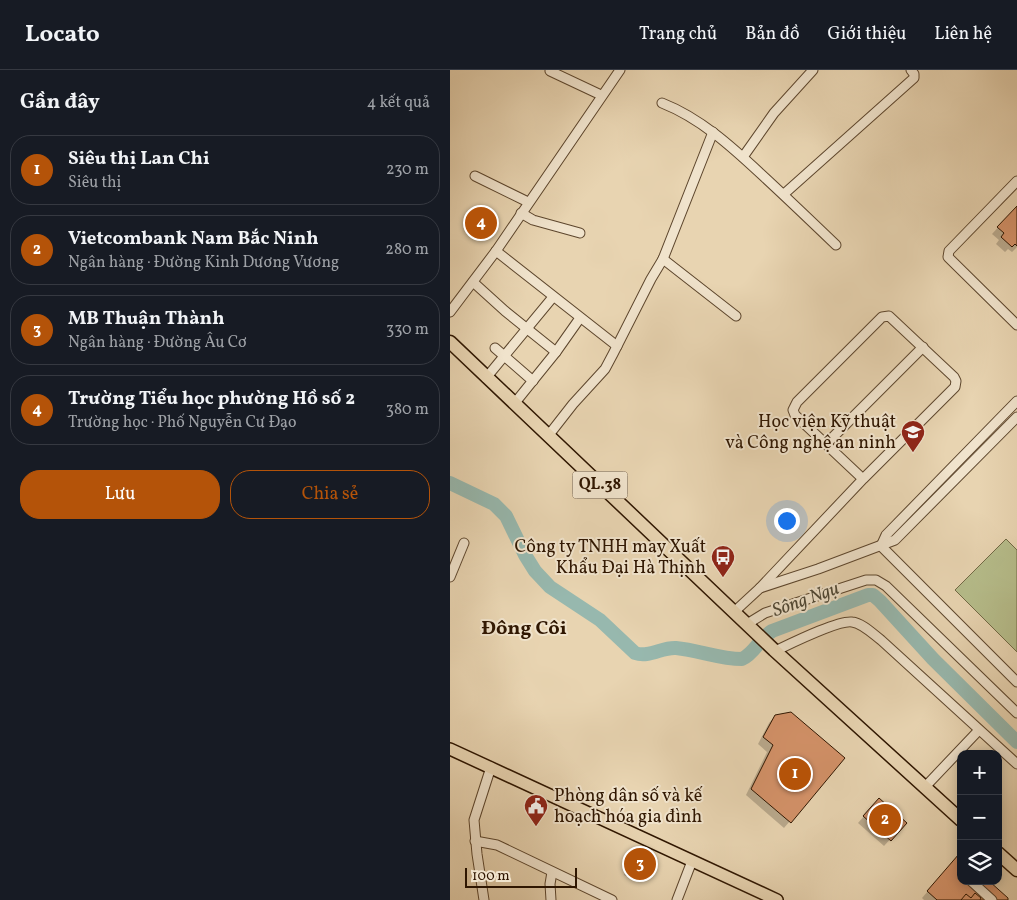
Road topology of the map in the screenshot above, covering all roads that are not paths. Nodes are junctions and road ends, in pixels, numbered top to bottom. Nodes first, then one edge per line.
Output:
1 (620, 70) edge
2 (813, 70) edge
3 (911, 70) edge
4 (550, 71) edge
5 (601, 95) junction
6 (662, 103) dead end
7 (713, 132) junction
8 (743, 157) junction
9 (475, 176) dead end
10 (1017, 181) edge
11 (784, 194) junction
12 (528, 202) junction
13 (521, 213) junction
14 (580, 233) dead end
15 (836, 245) dead end
16 (496, 251) junction
17 (663, 259) junction
18 (473, 282) junction
19 (553, 298) junction
20 (450, 312) edge
21 (736, 316) dead end
22 (580, 318) junction
23 (1017, 325) edge
24 (527, 329) junction
25 (450, 342) edge
26 (617, 346) junction
27 (923, 347) junction
28 (495, 348) dead end
29 (556, 352) junction
30 (505, 357) junction
31 (486, 378) junction
32 (533, 381) junction
33 (1017, 401) edge
34 (514, 404) junction
35 (1017, 417) edge
36 (548, 436) junction
37 (826, 444) junction
38 (863, 479) junction
39 (464, 543) dead end
40 (881, 546) junction
41 (450, 577) edge
42 (760, 588) junction
43 (734, 612) junction
44 (748, 625) junction
45 (775, 650) junction
46 (1017, 682) edge
47 (1017, 713) edge
48 (979, 730) junction
49 (450, 749) edge
50 (1017, 764) edge
51 (491, 767) junction
52 (924, 788) junction
53 (957, 817) edge
54 (475, 841) junction
55 (1002, 857) edge
56 (692, 861) junction
57 (1017, 870) edge
58 (552, 872) junction
59 (975, 885) edge
60 (484, 900) edge
61 (550, 900) edge
62 (612, 900) edge
63 (677, 900) edge
64 (777, 900) edge
65 (992, 900) edge

1 - 5 street
2 - 8 street
3 - 11 street
4 - 5 street
5 - 12 street
6 - 7 street
7 - 8 street
7 - 17 street
8 - 11 street
9 - 12 street
10 - 23 street
11 - 15 street
12 - 13 street
13 - 14 street
13 - 16 street
16 - 18 street
16 - 19 street
17 - 21 street
17 - 26 street
18 - 20 street
18 - 24 street
19 - 22 street
19 - 24 street
22 - 26 street
22 - 29 street
24 - 29 street
24 - 30 street
25 - 31 highway, QL.38
26 - 36 street
27 - 37 street
27 - 37 street
27 - 38 street
28 - 30 street
29 - 32 street
30 - 31 street
30 - 32 street
31 - 34 highway, QL.38
32 - 34 street
33 - 40 street
34 - 36 highway, QL.38
35 - 40 street
36 - 43 highway, QL.38
37 - 38 street
38 - 42 street
39 - 41 street
40 - 42 street
40 - 46 street
42 - 43 street
43 - 44 highway, QL.38
44 - 45 highway, QL.38
44 - 47 street
45 - 48 street
45 - 52 highway, QL.38
48 - 50 street
48 - 52 street
49 - 51 main road
51 - 54 street
51 - 56 main road
52 - 53 highway, QL.38
54 - 58 street
54 - 60 street
55 - 57 highway
56 - 63 street
56 - 64 main road
58 - 61 street
58 - 62 street
59 - 65 street

